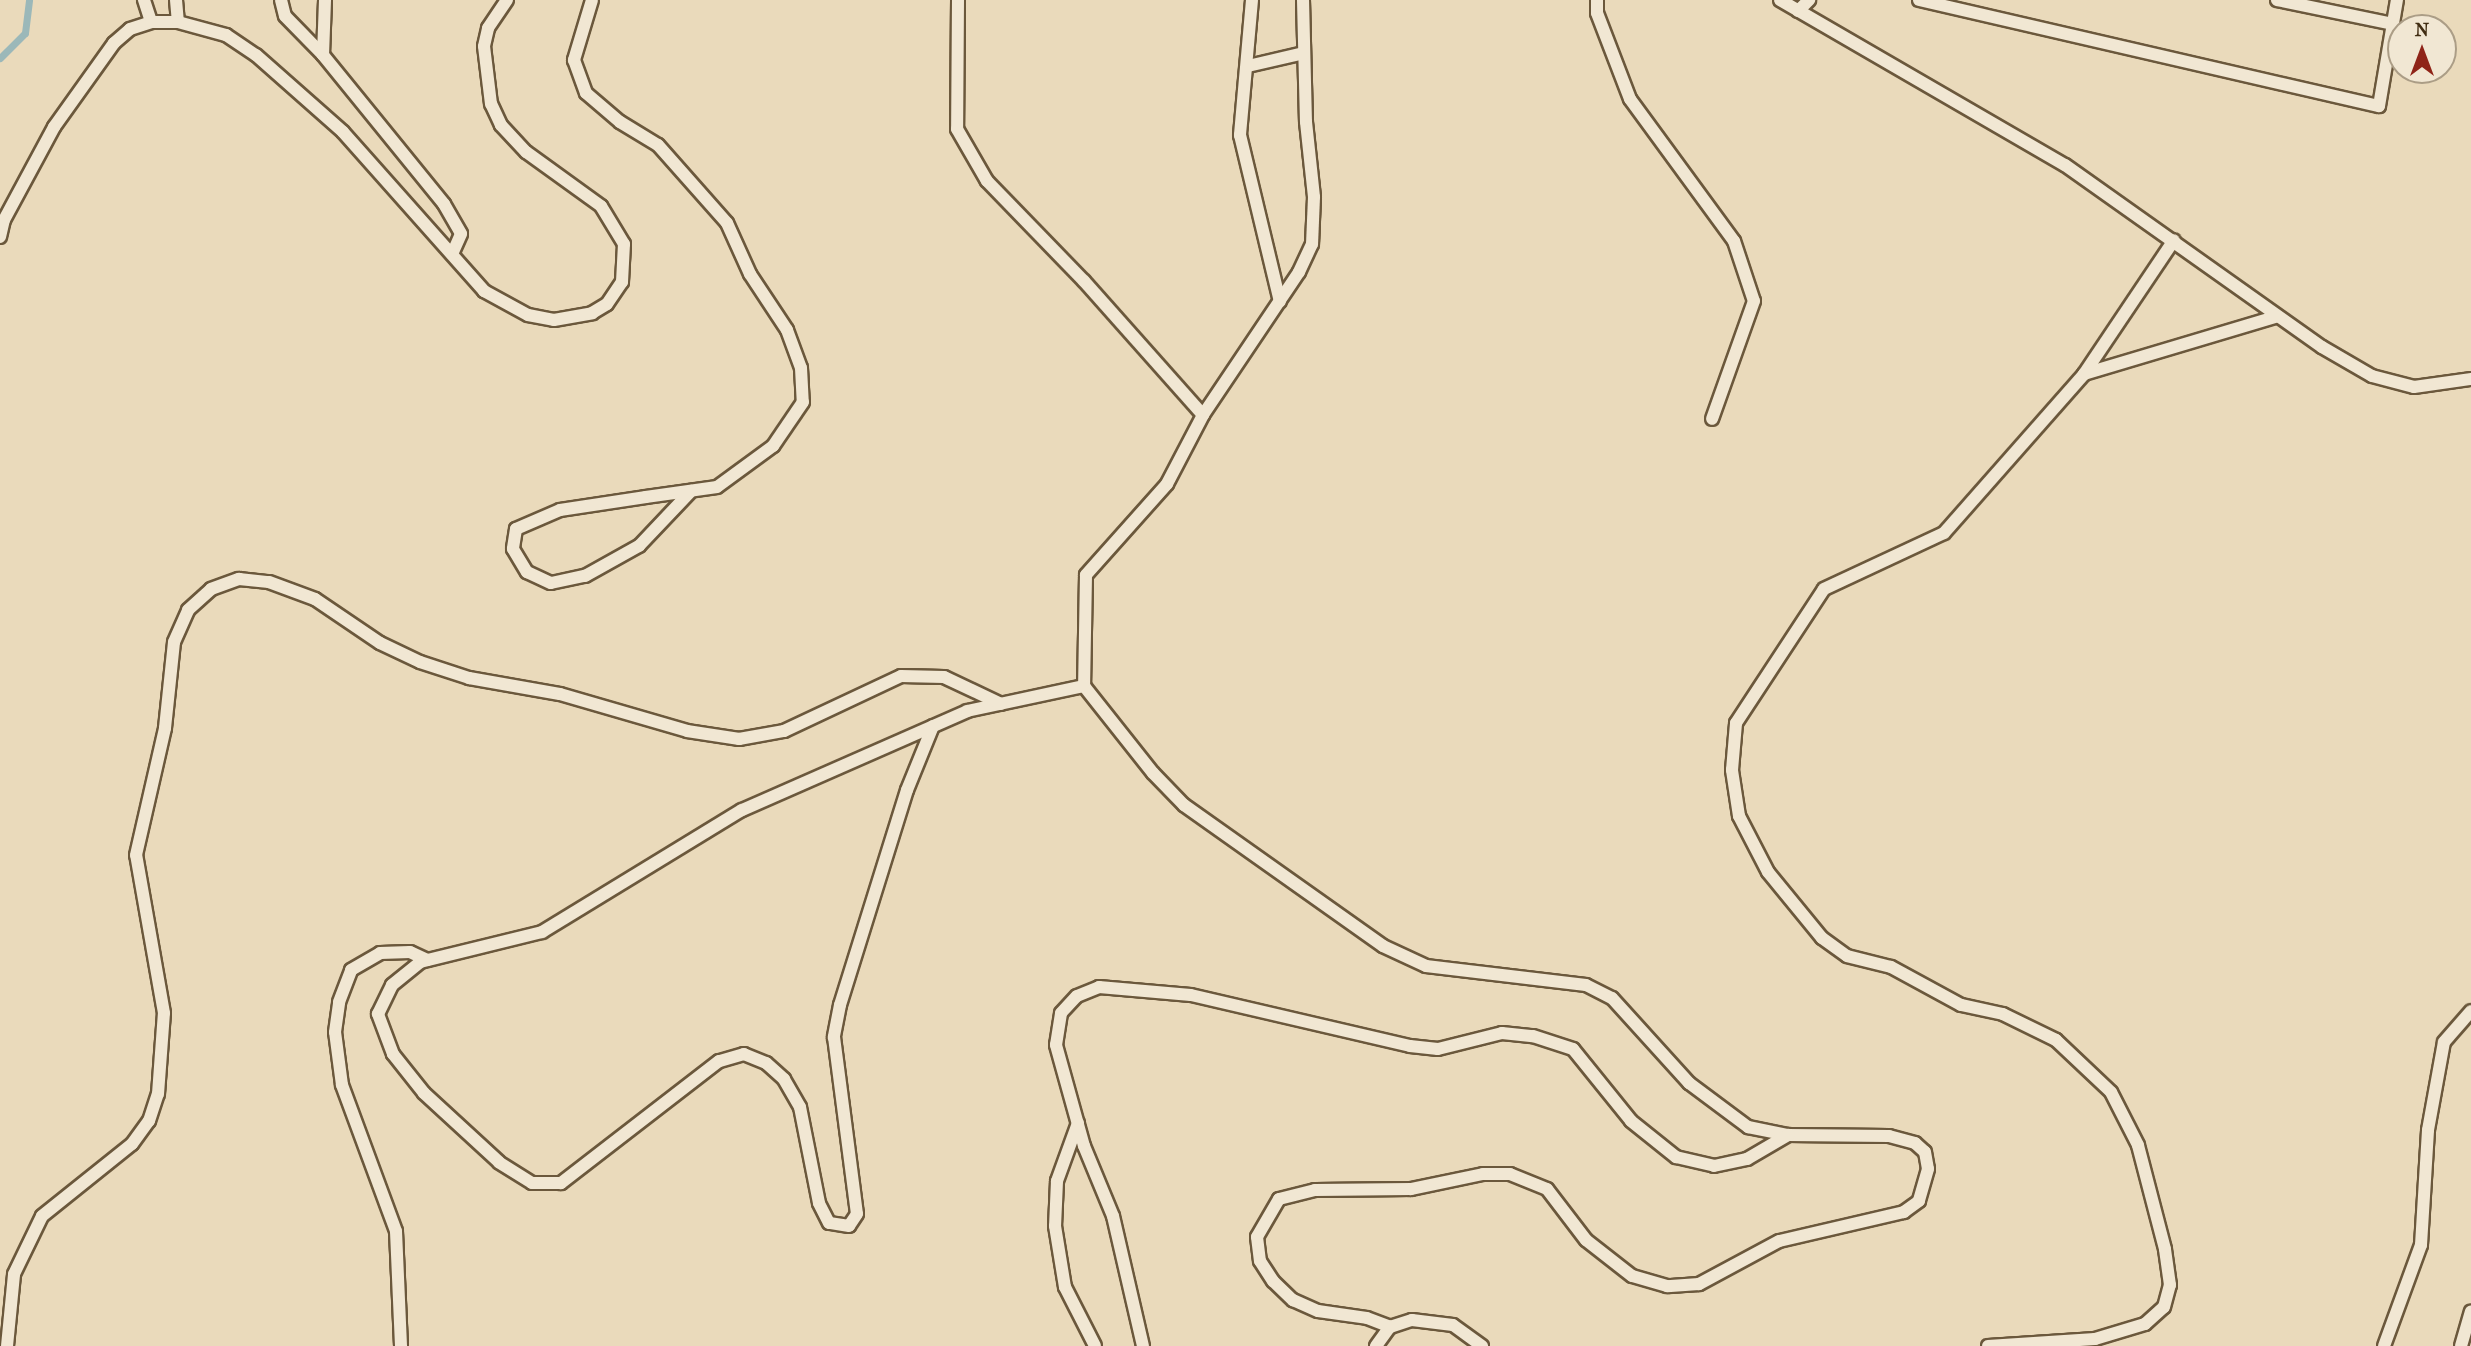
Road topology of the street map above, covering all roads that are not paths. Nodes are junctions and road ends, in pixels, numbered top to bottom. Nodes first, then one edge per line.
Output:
1 (144, 0) edge
2 (176, 0) edge
3 (281, 0) edge
4 (325, 0) edge
5 (507, 0) edge
6 (593, 0) edge
7 (958, 0) edge
8 (1252, 0) edge
9 (1303, 0) edge
10 (1597, 0) edge
11 (1780, 0) edge
12 (1809, 0) edge
13 (1919, 0) edge
14 (2277, 0) edge
15 (1798, 11) junction
16 (151, 22) junction
17 (178, 22) junction
18 (2387, 23) edge
19 (1304, 52) junction
20 (323, 55) junction
21 (2387, 59) edge
22 (1248, 66) junction
23 (2, 222) edge
24 (0, 237) edge
25 (2174, 240) junction
26 (452, 254) junction
27 (1280, 301) junction
28 (2278, 316) junction
29 (2084, 374) junction
30 (2471, 379) edge
31 (1203, 415) junction
32 (1712, 419) dead end
33 (691, 491) junction
34 (1084, 686) junction
35 (1002, 704) junction
36 (933, 726) junction
37 (427, 960) junction
38 (2471, 1011) edge
39 (1078, 1123) junction
40 (1788, 1135) junction
41 (2471, 1311) edge
42 (1390, 1327) junction
43 (7, 1346) edge
44 (401, 1346) edge
45 (1096, 1346) edge
46 (1143, 1346) edge
47 (1376, 1346) edge
48 (1482, 1346) edge
49 (1988, 1346) edge
50 (2384, 1346) edge
51 (2460, 1346) edge

1 - 16 lane
2 - 17 lane
3 - 20 lane
4 - 20 lane
5 - 26 lane
6 - 33 lane
7 - 31 lane
8 - 22 lane
9 - 19 lane
10 - 32 lane
11 - 15 lane
12 - 15 lane
13 - 21 lane
14 - 18 lane
15 - 25 lane
16 - 17 lane
16 - 23 lane
17 - 26 lane
19 - 22 lane
19 - 27 lane
20 - 26 lane
22 - 27 lane
23 - 24 lane
25 - 28 lane
25 - 29 lane
27 - 31 lane
28 - 29 lane
28 - 30 lane
29 - 49 lane
31 - 34 lane
33 - 33 lane
34 - 35 lane
34 - 40 lane
35 - 36 lane
35 - 43 lane
36 - 37 lane
36 - 37 lane
37 - 44 lane
38 - 50 lane
39 - 40 lane
39 - 45 lane
39 - 46 lane
40 - 42 lane
41 - 51 lane
42 - 47 lane
42 - 48 lane

